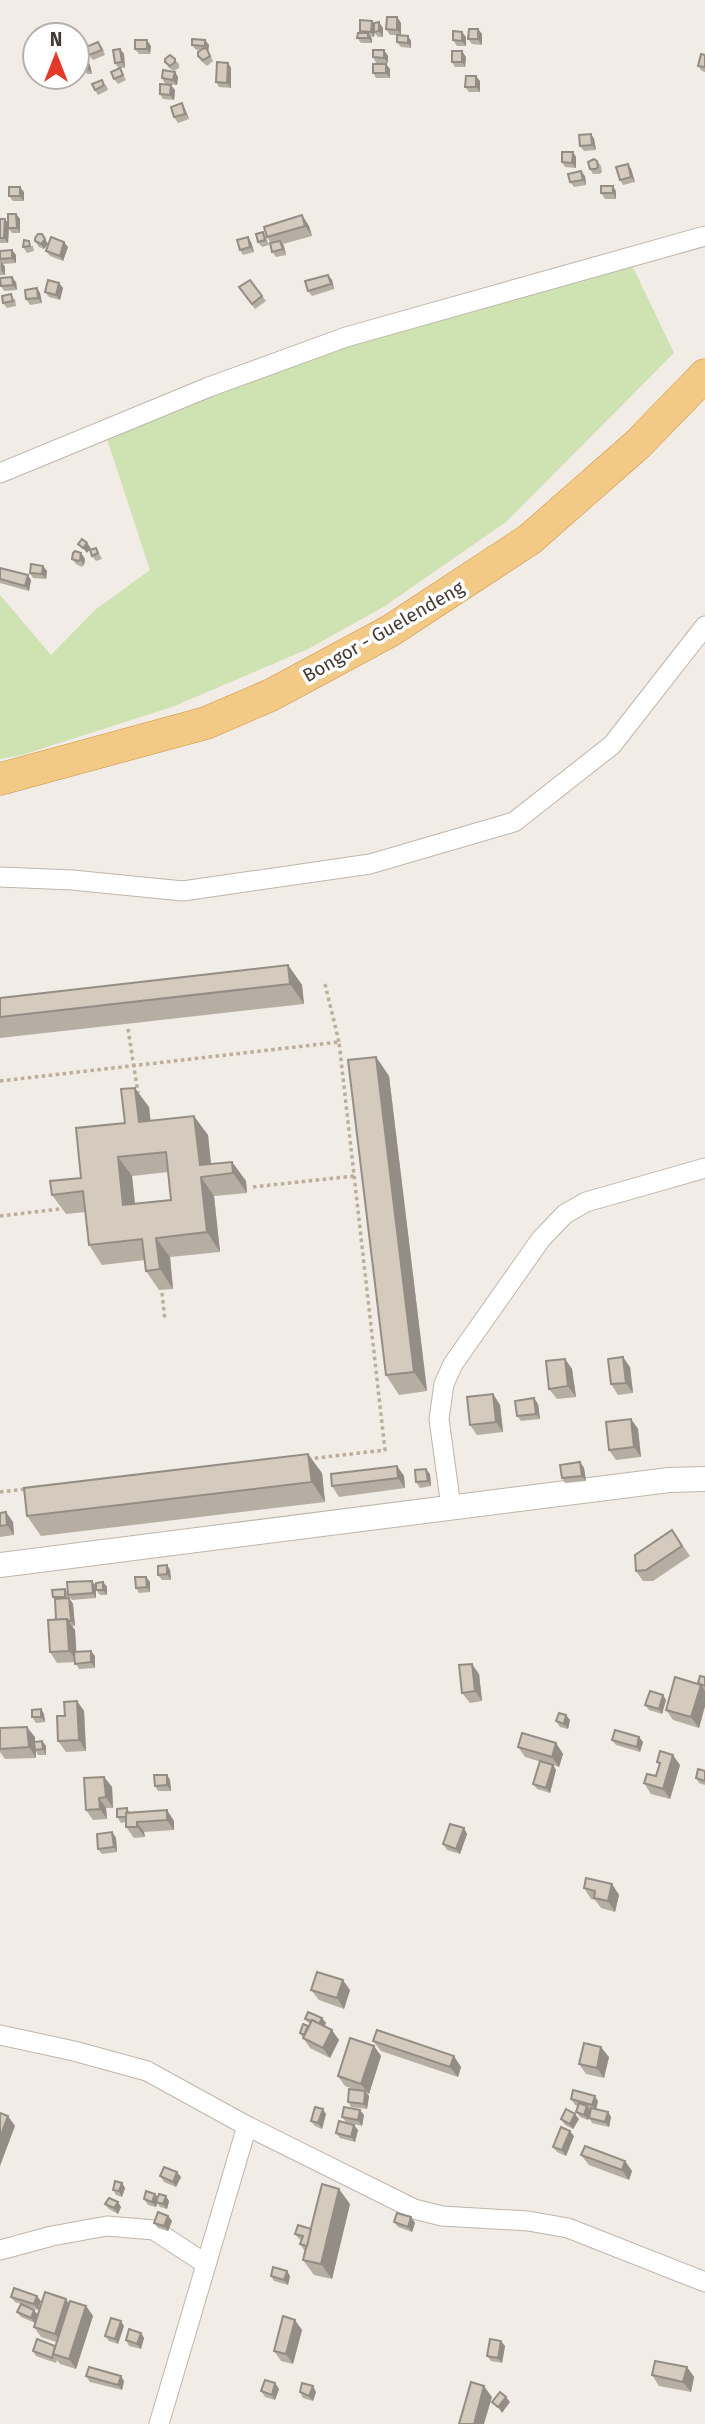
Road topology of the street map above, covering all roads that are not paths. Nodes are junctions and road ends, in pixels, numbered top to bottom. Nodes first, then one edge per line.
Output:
1 (705, 236) edge
2 (705, 375) edge
3 (0, 473) edge
4 (705, 626) edge
5 (8, 778) edge
6 (0, 877) edge
7 (705, 1168) edge
8 (705, 1479) edge
9 (452, 1507) junction
10 (0, 1565) edge
11 (0, 2035) edge
12 (247, 2126) junction
13 (0, 2250) edge
14 (206, 2264) junction
15 (705, 2282) edge
16 (159, 2424) edge

1 - 3 street
2 - 5 highway, Bongor - Guelendeng
4 - 6 street
7 - 9 street
8 - 9 street
9 - 10 street
11 - 12 street
12 - 14 street
12 - 15 street
13 - 14 street
14 - 16 street

